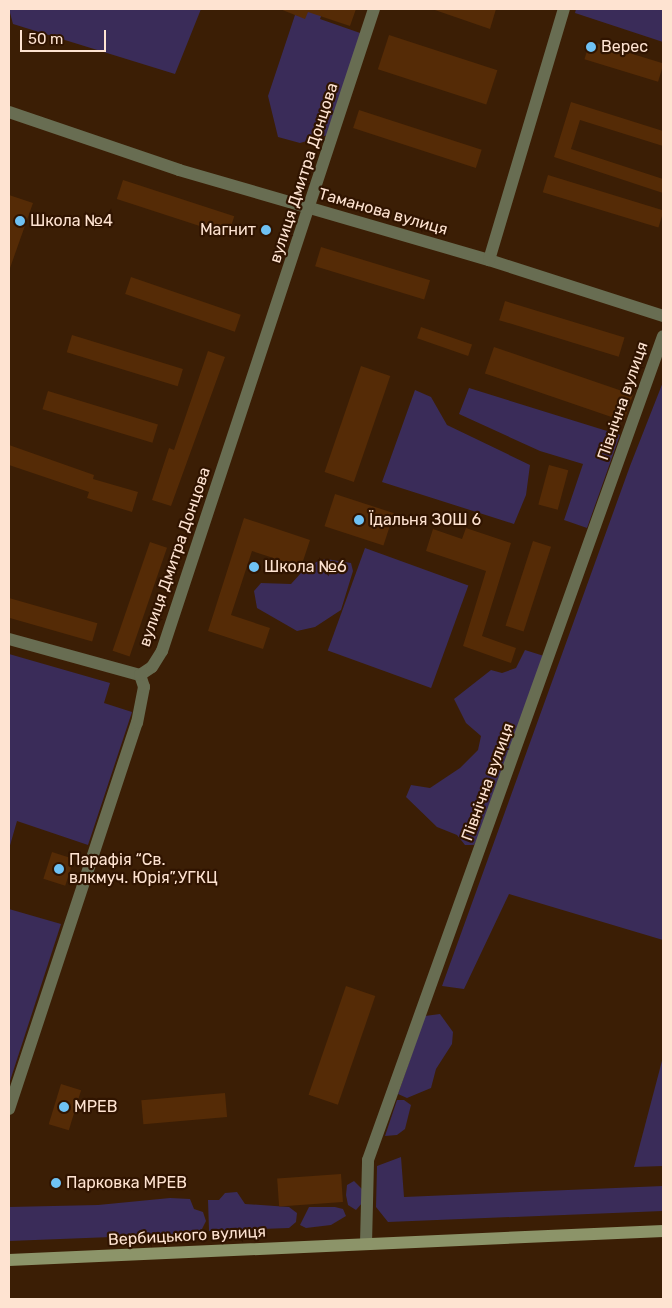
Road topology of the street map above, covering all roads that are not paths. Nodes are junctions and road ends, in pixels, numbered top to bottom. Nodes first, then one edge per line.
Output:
1 (374, 9) edge
2 (564, 9) edge
3 (9, 112) edge
4 (104, 128) dead end
5 (100, 141) junction
6 (310, 209) junction
7 (489, 260) junction
8 (663, 316) edge
9 (663, 336) edge
10 (9, 638) edge
11 (140, 675) junction
12 (9, 1109) edge
13 (663, 1231) edge
14 (366, 1244) junction
15 (9, 1260) edge

1 - 6 street, вулиця Дмитра Донцова
2 - 7 street
3 - 5 street, Таманова вулиця
4 - 5 street
5 - 6 street, Таманова вулиця
6 - 7 street, Таманова вулиця
6 - 11 street, вулиця Дмитра Донцова
7 - 8 street, Таманова вулиця
9 - 14 street, Північна вулиця
10 - 11 street
11 - 12 street
13 - 14 main road, Вербицького вулиця
14 - 15 main road, Вербицького вулиця

